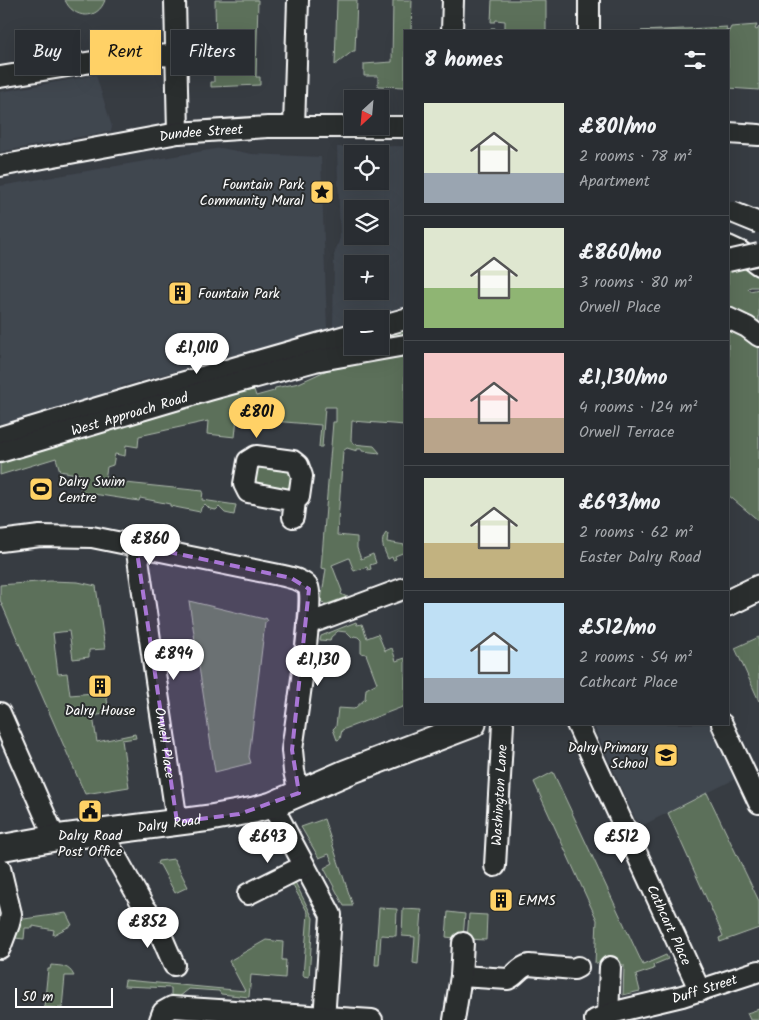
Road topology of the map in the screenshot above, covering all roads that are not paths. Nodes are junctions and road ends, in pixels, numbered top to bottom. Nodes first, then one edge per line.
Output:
1 (175, 0) edge
2 (298, 0) edge
3 (453, 0) edge
4 (589, 0) edge
5 (175, 30) edge
6 (452, 30) edge
7 (589, 30) edge
8 (171, 55) edge
9 (176, 75) edge
10 (0, 77) edge
11 (294, 127) junction
12 (404, 128) edge
13 (178, 133) junction
14 (729, 133) edge
15 (759, 135) edge
16 (0, 166) edge
17 (759, 212) edge
18 (729, 215) edge
19 (759, 223) edge
20 (729, 246) edge
21 (759, 254) edge
22 (729, 262) edge
23 (759, 265) edge
24 (729, 318) edge
25 (404, 319) edge
26 (389, 323) edge
27 (344, 336) edge
28 (759, 336) edge
29 (404, 345) edge
30 (0, 436) edge
31 (0, 452) edge
32 (0, 541) edge
33 (136, 545) junction
34 (404, 588) edge
35 (759, 588) edge
36 (729, 603) edge
37 (308, 624) junction
38 (0, 713) edge
39 (470, 725) edge
40 (503, 725) edge
41 (577, 725) edge
42 (722, 725) edge
43 (299, 793) junction
44 (759, 803) edge
45 (272, 805) junction
46 (177, 822) junction
47 (102, 832) junction
48 (56, 838) junction
49 (0, 848) edge
50 (304, 866) junction
51 (495, 866) dead end
52 (0, 868) edge
53 (248, 894) dead end
54 (463, 944) dead end
55 (0, 948) edge
56 (174, 965) dead end
57 (578, 967) dead end
58 (610, 967) dead end
59 (759, 971) edge
60 (461, 976) junction
61 (700, 991) junction
62 (632, 1014) edge
63 (324, 1018) edge
64 (602, 1018) edge
65 (160, 1020) edge
66 (372, 1020) edge
67 (454, 1020) edge

1 - 5 street
2 - 11 street
3 - 6 street
4 - 7 street
8 - 10 street
9 - 13 street
11 - 12 street, Dundee Street
11 - 13 street, Dundee Street
13 - 16 street, Dundee Street
14 - 15 street
17 - 18 street
18 - 19 street, bridge
20 - 23 street
21 - 22 street, bridge
24 - 28 street
25 - 26 street
27 - 30 street, West Approach Road
29 - 31 street, West Approach Road
32 - 33 street
33 - 37 street
33 - 46 street, Orwell Place
34 - 37 street
35 - 36 main road
37 - 43 street
38 - 48 street
39 - 43 main road, Dalry Road
40 - 51 street, Washington Lane
41 - 61 street, Cathcart Place
42 - 44 street
43 - 45 main road, Dalry Road
45 - 46 main road, Dalry Road
45 - 50 street
46 - 47 main road, Dalry Road
47 - 48 main road, Dalry Road
47 - 56 street
48 - 49 main road, Dalry Road
50 - 53 street
50 - 63 street
52 - 55 street
54 - 60 street
57 - 60 street
58 - 64 street
59 - 61 street, Duff Street
60 - 67 street
61 - 62 street, Duff Street
62 - 64 street, Duff Street
63 - 65 street
63 - 66 street

